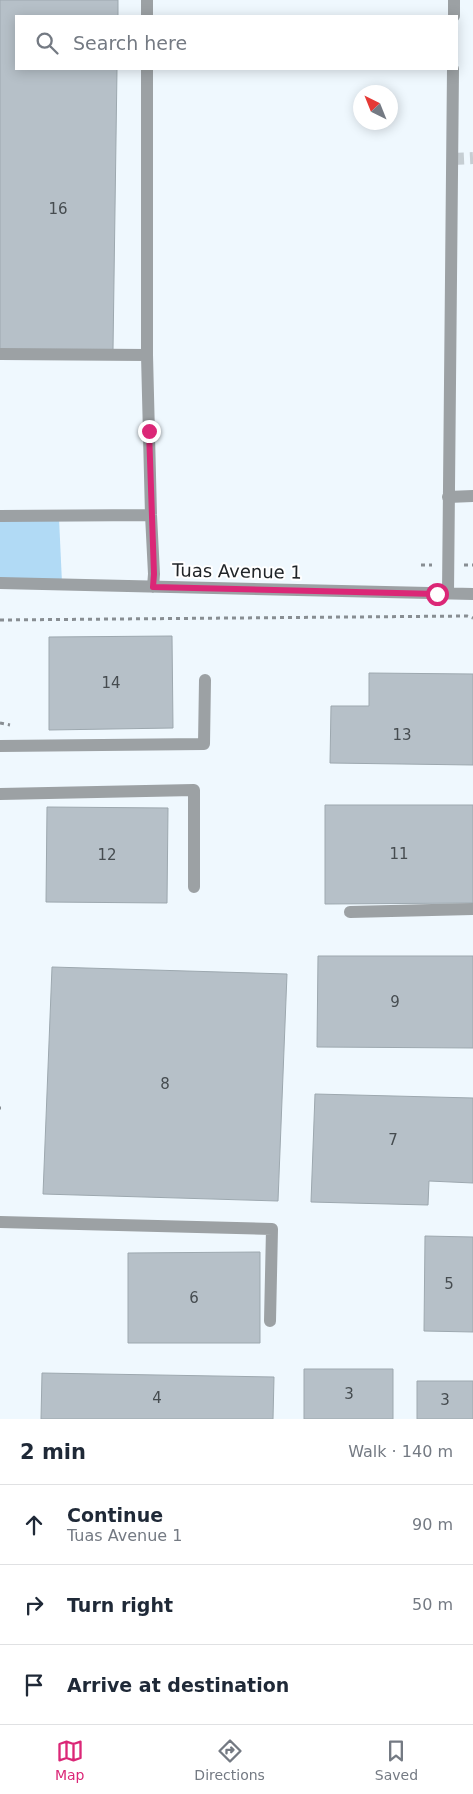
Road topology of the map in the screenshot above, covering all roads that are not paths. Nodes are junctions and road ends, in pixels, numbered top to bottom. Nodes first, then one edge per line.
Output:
1 (147, 0) edge
2 (454, 0) edge
3 (147, 15) edge
4 (454, 15) edge
5 (147, 70) edge
6 (453, 70) edge
7 (0, 354) edge
8 (147, 355) junction
9 (473, 496) edge
10 (448, 497) junction
11 (151, 515) junction
12 (0, 516) edge
13 (0, 583) edge
14 (153, 587) junction
15 (448, 594) junction
16 (473, 594) edge
17 (206, 680) dead end
18 (0, 746) edge
19 (0, 794) edge
20 (194, 887) dead end
21 (473, 909) edge
22 (350, 912) dead end
23 (0, 1222) edge
24 (270, 1321) dead end

1 - 3 street
2 - 4 street
5 - 8 street
6 - 10 street
7 - 8 street
8 - 11 street
9 - 10 street
10 - 15 street
11 - 12 street
11 - 14 street
13 - 14 street, Tuas Avenue 1
14 - 15 street, Tuas Avenue 1
15 - 16 street, Tuas Avenue 1
17 - 18 street
19 - 20 street
21 - 22 street
23 - 24 street

